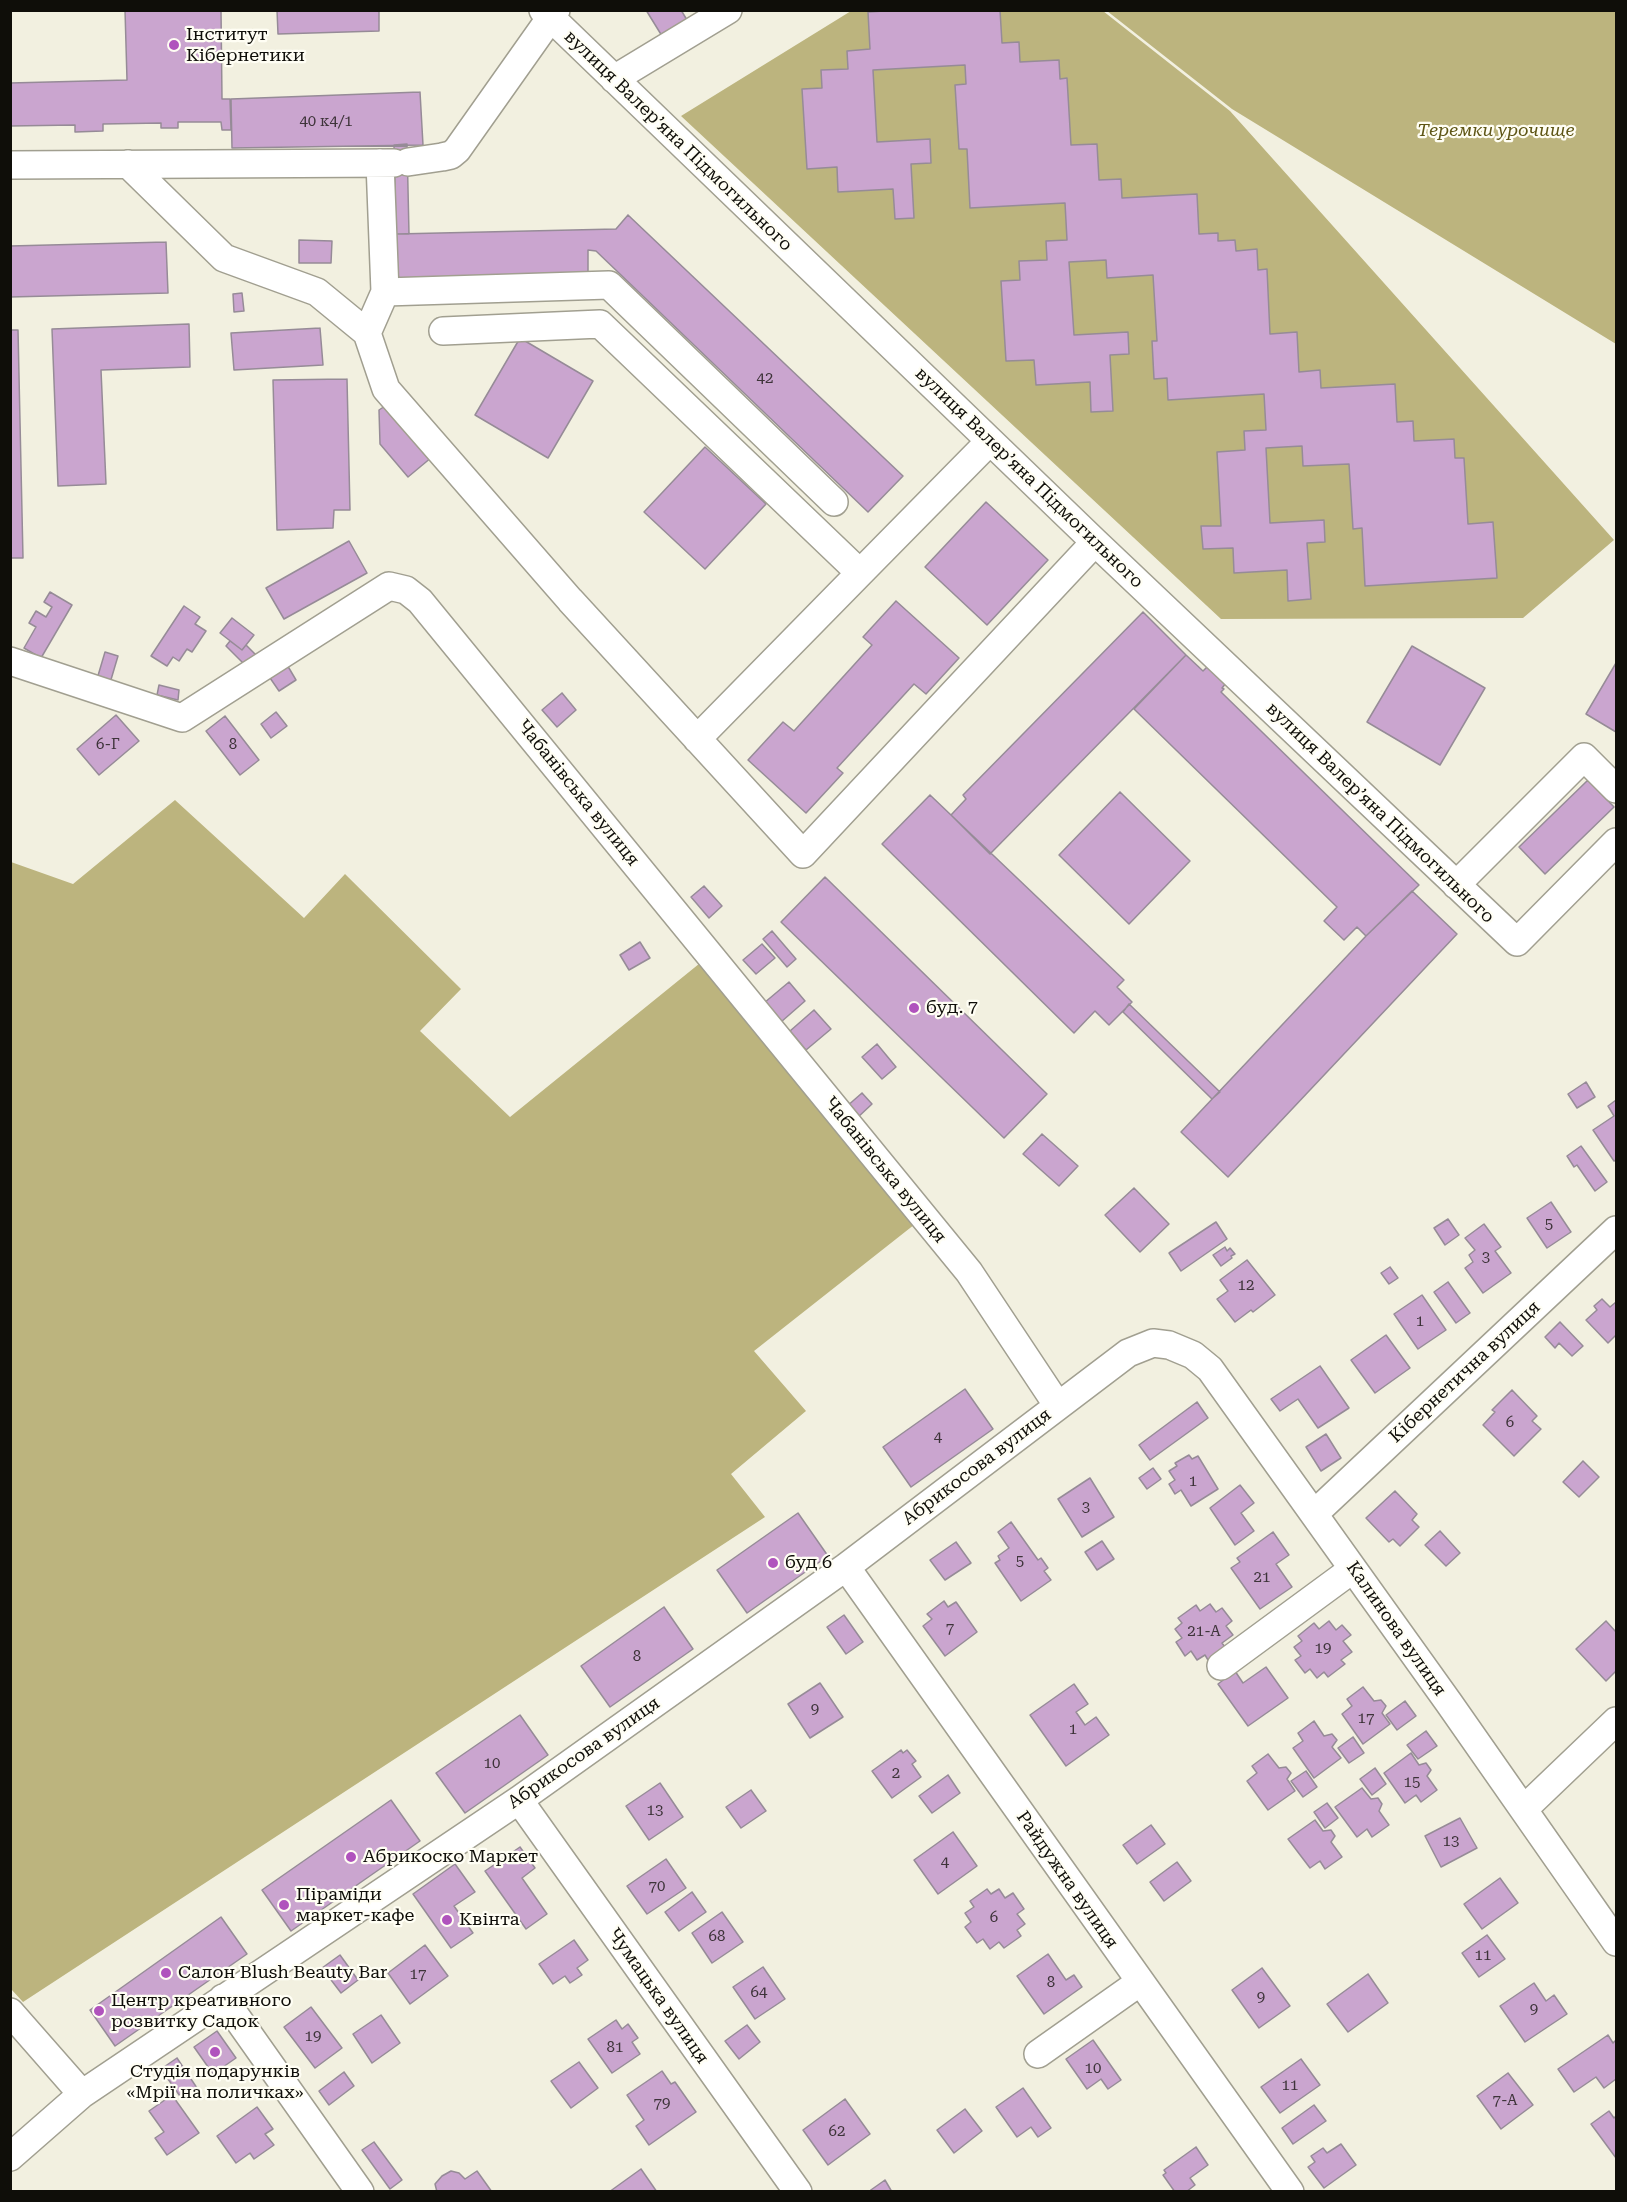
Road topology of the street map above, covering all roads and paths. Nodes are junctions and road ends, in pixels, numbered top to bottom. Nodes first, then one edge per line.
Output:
1 (728, 10) edge
2 (550, 13) edge
3 (614, 79) junction
4 (394, 163) junction
5 (128, 164) junction
6 (10, 165) edge
7 (385, 292) junction
8 (443, 331) dead end
9 (367, 333) junction
10 (990, 441) junction
11 (834, 502) dead end
12 (1095, 542) junction
13 (860, 573) junction
14 (10, 661) edge
15 (697, 740) junction
16 (1617, 789) edge
17 (1617, 842) edge
18 (1456, 885) junction
19 (1617, 1230) edge
20 (1153, 1343) joint
21 (1058, 1406) junction
22 (1314, 1514) junction
23 (846, 1567) junction
24 (1353, 1569) junction
25 (1221, 1666) dead end
26 (1617, 1721) edge
27 (519, 1800) junction
28 (1524, 1809) junction
29 (1617, 1942) edge
30 (1140, 1982) junction
31 (223, 1998) junction
32 (10, 2012) edge
33 (1038, 2054) dead end
34 (82, 2094) junction
35 (10, 2157) edge
36 (360, 2192) edge
37 (798, 2192) edge
38 (1290, 2192) edge

1 - 3 street
2 - 3 street, вулиця Валерʼяна Підмогильного
2 - 4 street
3 - 10 street, вулиця Валерʼяна Підмогильного
4 - 5 street
4 - 7 street
5 - 6 street
5 - 9 street
7 - 9 street
7 - 11 street
8 - 13 street
9 - 15 street
10 - 12 street, вулиця Валерʼяна Підмогильного
10 - 13 street
12 - 15 street
12 - 18 street, вулиця Валерʼяна Підмогильного
13 - 15 street
14 - 21 street, Чабанівська вулиця
16 - 18 street
17 - 18 street, вулиця Валерʼяна Підмогильного
19 - 22 street, Кібернетична вулиця
20 - 21 street, Абрикосова вулиця
20 - 22 street, Калинова вулиця
21 - 23 street, Абрикосова вулиця
22 - 24 street, Калинова вулиця
23 - 27 street, Абрикосова вулиця
23 - 30 street, Райдужна вулиця
24 - 25 street
24 - 28 street, Калинова вулиця
26 - 28 street
27 - 31 street, Абрикосова вулиця
27 - 37 street, Чумацька вулиця
28 - 29 street, Калинова вулиця
30 - 33 street
30 - 38 street, Райдужна вулиця
31 - 34 street, Абрикосова вулиця
31 - 36 street
32 - 34 street
34 - 35 street, Абрикосова вулиця

